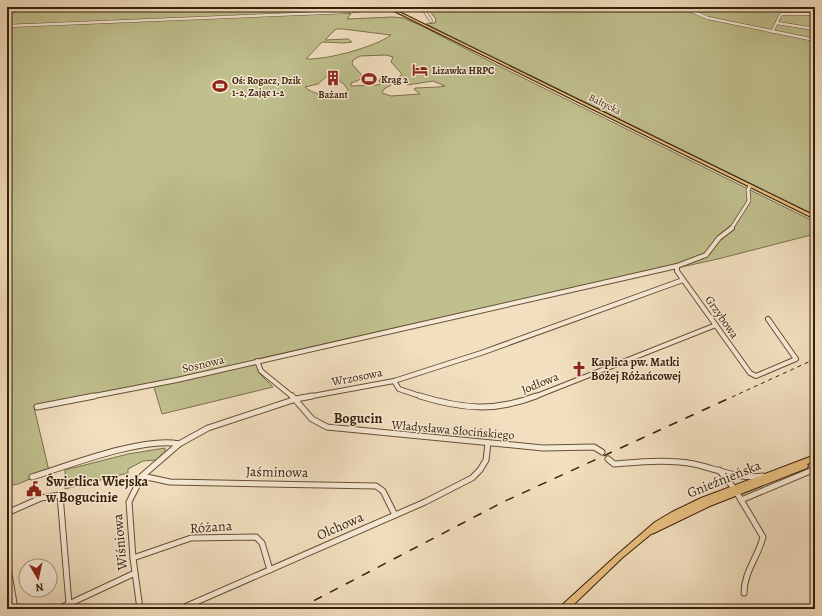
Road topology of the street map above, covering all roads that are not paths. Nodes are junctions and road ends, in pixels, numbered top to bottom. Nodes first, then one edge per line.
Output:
1 (27, 7) edge
2 (377, 7) edge
3 (382, 7) edge
4 (387, 7) edge
5 (422, 7) edge
6 (682, 7) edge
7 (368, 9) junction
8 (392, 10) junction
9 (7, 14) edge
10 (815, 14) edge
11 (431, 21) dead end
12 (777, 23) junction
13 (7, 26) edge
14 (815, 29) edge
15 (772, 32) junction
16 (815, 40) edge
17 (750, 186) junction
18 (815, 218) edge
19 (676, 267) junction
20 (683, 280) junction
21 (768, 319) dead end
22 (716, 325) junction
23 (257, 361) junction
24 (394, 380) junction
25 (296, 399) junction
26 (37, 407) dead end
27 (179, 444) junction
28 (488, 444) junction
29 (602, 452) dead end
30 (815, 458) edge
31 (608, 459) dead end
32 (815, 461) edge
33 (815, 469) edge
34 (719, 470) junction
35 (770, 475) junction
36 (142, 476) junction
37 (32, 477) dead end
38 (735, 491) junction
39 (741, 500) junction
40 (7, 513) edge
41 (395, 515) junction
42 (133, 558) junction
43 (7, 562) edge
44 (270, 570) junction
45 (135, 573) junction
46 (744, 593) dead end
47 (69, 604) junction
48 (15, 609) edge
49 (58, 609) edge
50 (140, 609) edge
51 (180, 609) edge
52 (564, 609) edge

1 - 9 street
2 - 7 street
3 - 7 street
3 - 8 street
4 - 8 main road, Bałtycka
5 - 11 street
6 - 15 street
7 - 13 street
8 - 17 main road, Bałtycka
10 - 12 street
12 - 14 street
12 - 15 street
15 - 16 street
17 - 18 main road, Bałtycka
17 - 19 street, Sosnowa
19 - 20 street, Grzybowa
19 - 23 street, Sosnowa
20 - 22 street, Grzybowa
20 - 24 street, Wrzosowa
21 - 22 street, Grzybowa
22 - 24 street, Jodłowa
23 - 25 street, Władysława Słocińskiego
23 - 26 street, Sosnowa
24 - 25 street, Wrzosowa
25 - 27 street, Wrzosowa
25 - 28 street, Władysława Słocińskiego
27 - 36 street, Wiśniowa
27 - 37 street, Wrzosowa
28 - 29 street, Władysława Słocińskiego
28 - 41 street, Olchowa
30 - 35 main road, Gnieźnieńska
31 - 34 street
32 - 38 main road, Gnieźnieńska
33 - 39 street
34 - 35 street
34 - 38 street
35 - 38 main road, Gnieźnieńska
36 - 41 street, Jaśminowa
36 - 42 street, Wiśniowa
38 - 39 street
38 - 52 main road, Gnieźnieńska
39 - 46 street
40 - 47 street
41 - 44 street, Olchowa
42 - 44 street, Różana
42 - 45 street, Wiśniowa
43 - 48 street
44 - 51 street, Olchowa
45 - 47 street
45 - 50 street, Wiśniowa
47 - 49 street

